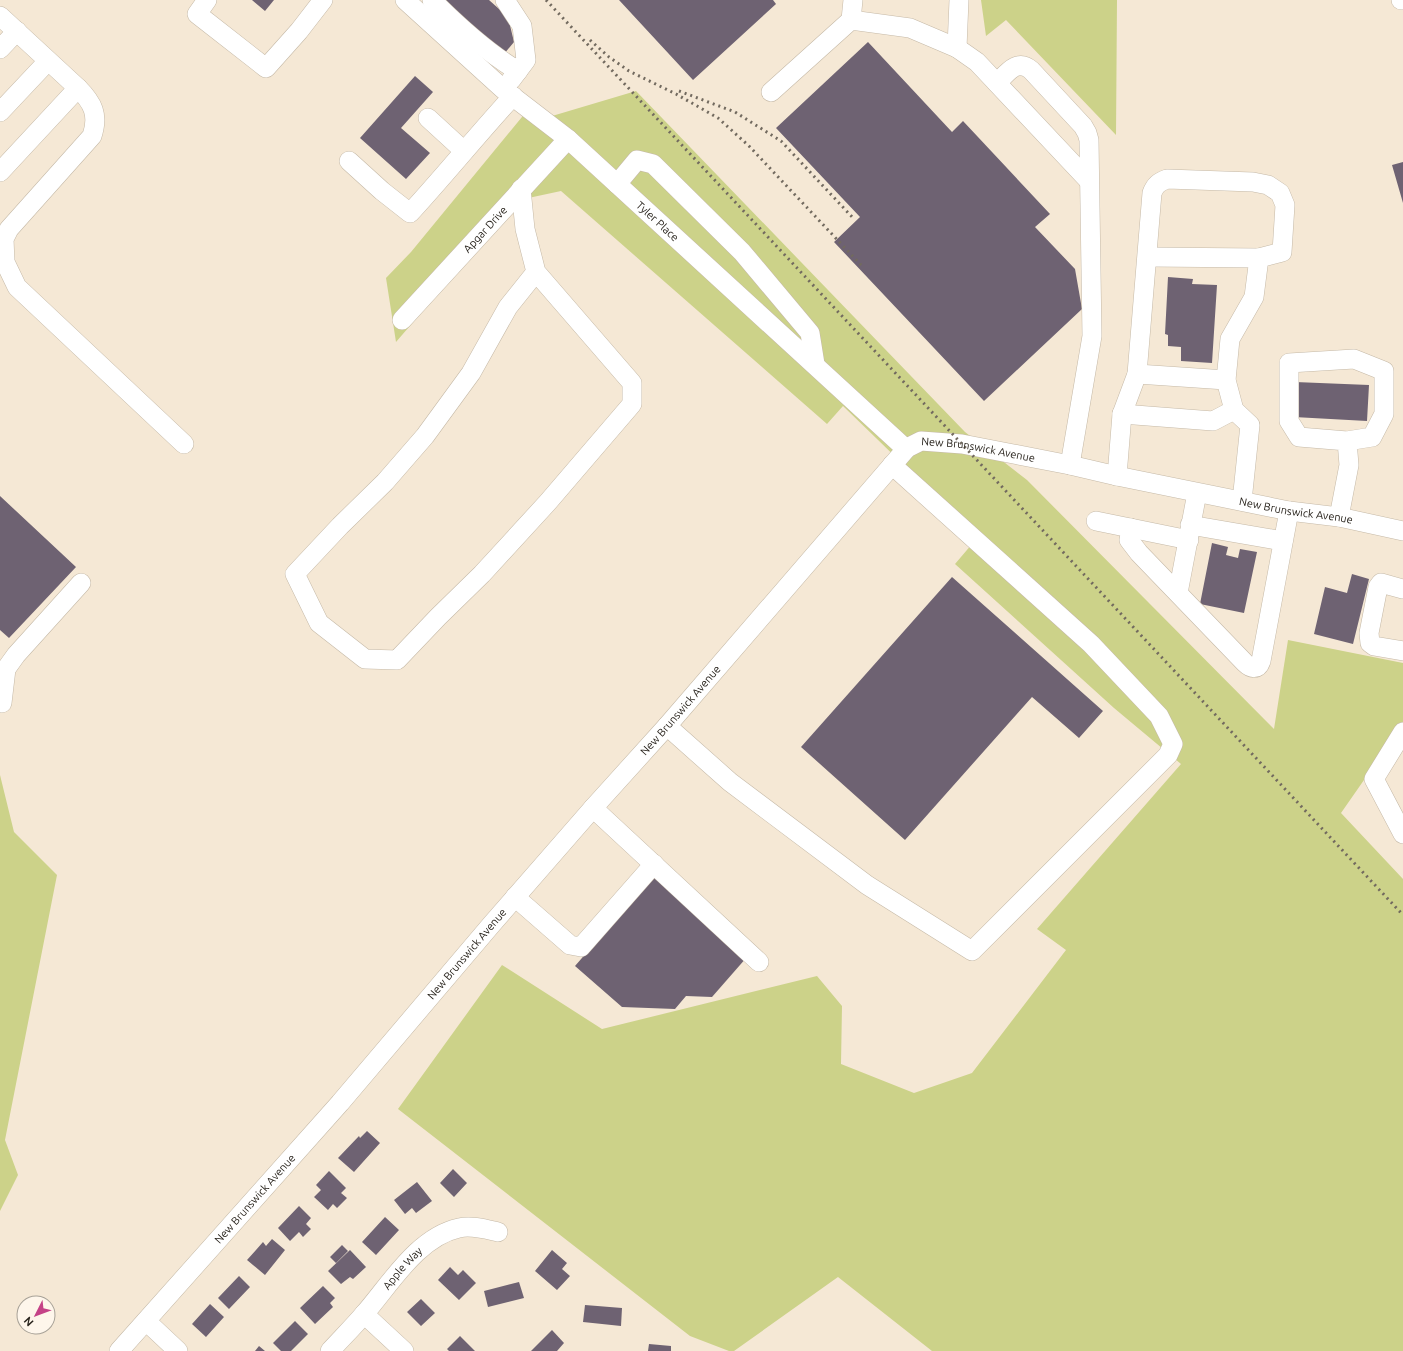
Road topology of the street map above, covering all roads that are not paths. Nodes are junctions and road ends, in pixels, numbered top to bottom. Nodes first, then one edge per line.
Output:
1 (208, 0) edge
2 (323, 0) edge
3 (405, 0) edge
4 (432, 0) edge
5 (505, 0) edge
6 (853, 0) edge
7 (959, 0) edge
8 (0, 16) edge
9 (851, 20) junction
10 (16, 32) junction
11 (957, 48) junction
12 (0, 49) edge
13 (48, 61) junction
14 (518, 71) junction
15 (997, 84) junction
16 (78, 88) junction
17 (508, 92) junction
18 (771, 92) dead end
19 (0, 112) edge
20 (428, 118) dead end
21 (568, 139) junction
22 (464, 150) junction
23 (349, 161) dead end
24 (0, 172) edge
25 (1089, 181) junction
26 (617, 184) junction
27 (521, 189) junction
28 (1148, 257) junction
29 (1258, 258) junction
30 (536, 272) junction
31 (402, 320) dead end
32 (815, 364) junction
33 (1137, 374) junction
34 (1226, 380) junction
35 (1234, 410) junction
36 (1122, 414) junction
37 (1347, 441) junction
38 (184, 444) dead end
39 (906, 449) junction
40 (892, 465) junction
41 (1070, 465) junction
42 (1116, 476) junction
43 (1197, 493) junction
44 (1242, 501) junction
45 (1289, 511) junction
46 (1340, 517) junction
47 (1096, 521) dead end
48 (1131, 528) junction
49 (1403, 531) edge
50 (1190, 532) junction
51 (1283, 541) junction
52 (80, 583) dead end
53 (1403, 589) edge
54 (1178, 593) junction
55 (1403, 652) edge
56 (1, 702) edge
57 (667, 726) junction
58 (1403, 732) edge
59 (593, 808) junction
60 (1403, 834) edge
61 (654, 864) junction
62 (515, 897) junction
63 (759, 962) dead end
64 (498, 1232) dead end
65 (364, 1314) junction
66 (146, 1321) junction
67 (119, 1351) edge
68 (178, 1351) edge
69 (330, 1351) edge
70 (404, 1351) edge

1 - 2 street
3 - 17 street, Tyler Place
4 - 14 street
5 - 14 street
6 - 9 street
7 - 11 street
8 - 10 street
9 - 11 street
9 - 18 street
10 - 12 street
10 - 13 street
11 - 15 street
13 - 16 street
13 - 19 street
14 - 17 street
15 - 25 street
15 - 25 street
16 - 24 street
16 - 38 street
17 - 21 street, Tyler Place
17 - 22 street
20 - 22 street
21 - 26 street, Tyler Place
21 - 27 street, Apgar Drive
22 - 23 street
25 - 41 street
26 - 32 street, Tyler Place
26 - 32 street
27 - 30 street
27 - 31 street, Apgar Drive
28 - 29 street
28 - 29 street
28 - 33 street
29 - 34 street
30 - 30 street
32 - 39 street, Tyler Place
33 - 34 street
33 - 36 street
34 - 35 street
35 - 36 street
35 - 44 street
36 - 42 street
37 - 37 street
37 - 46 street
39 - 40 street, New Brunswick Avenue
39 - 41 street, New Brunswick Avenue
40 - 57 street, New Brunswick Avenue
40 - 57 street
41 - 42 street, New Brunswick Avenue
42 - 43 street, New Brunswick Avenue
43 - 44 street, New Brunswick Avenue
43 - 50 street
44 - 45 street, New Brunswick Avenue
45 - 46 street, New Brunswick Avenue
45 - 51 street
46 - 49 street, New Brunswick Avenue
47 - 48 street
48 - 50 street
48 - 54 street
50 - 51 street
50 - 54 street
51 - 54 street
52 - 56 street
53 - 55 street
57 - 59 street, New Brunswick Avenue
58 - 60 street
59 - 61 street
59 - 62 street, New Brunswick Avenue
61 - 62 street
61 - 63 street
62 - 66 street, New Brunswick Avenue
64 - 65 street, Apple Way
65 - 69 street, Apple Way
65 - 70 street
66 - 67 street, New Brunswick Avenue
66 - 68 street

